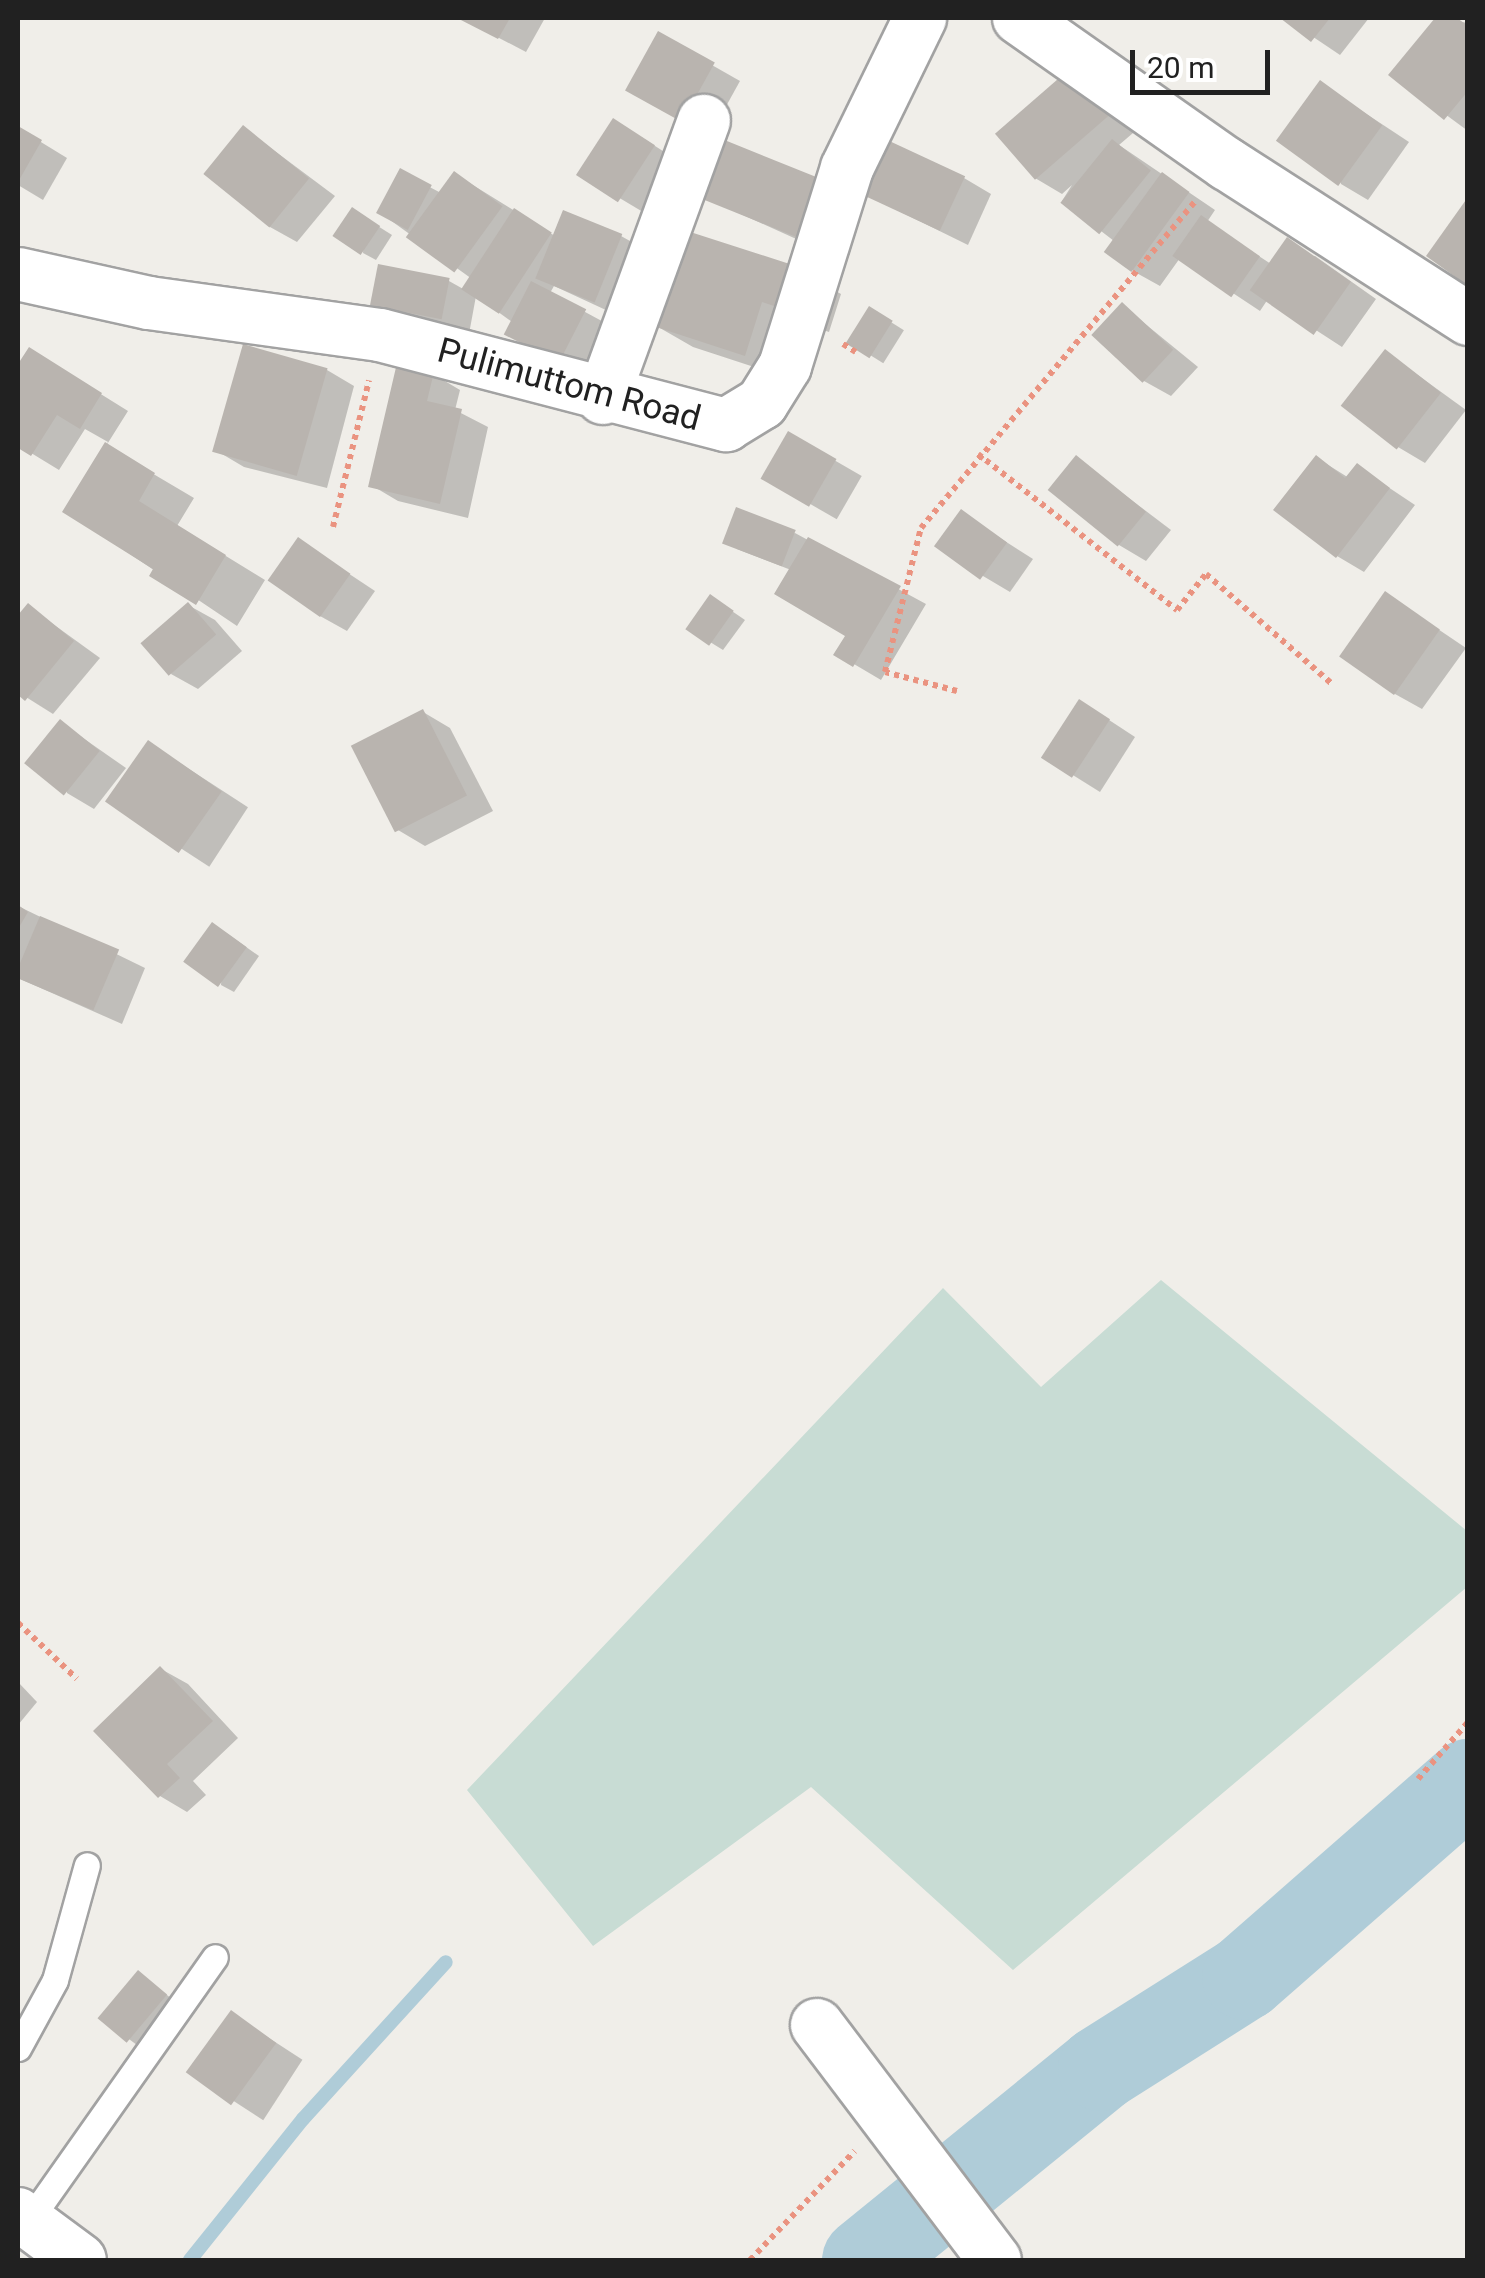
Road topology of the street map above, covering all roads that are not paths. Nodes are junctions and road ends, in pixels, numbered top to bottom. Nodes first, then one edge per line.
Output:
1 (920, 18) edge
2 (1019, 18) edge
3 (704, 121) dead end
4 (18, 274) edge
5 (1468, 319) edge
6 (603, 398) junction
7 (88, 1865) dead end
8 (215, 1957) dead end
9 (817, 2025) dead end
10 (18, 2048) edge
11 (23, 2218) edge
12 (985, 2248) edge
13 (80, 2260) edge

1 - 6 street, Pulimuttom Road
2 - 5 street
3 - 6 street
4 - 6 street, Pulimuttom Road
7 - 10 lane
8 - 11 lane
9 - 12 street
11 - 13 street

